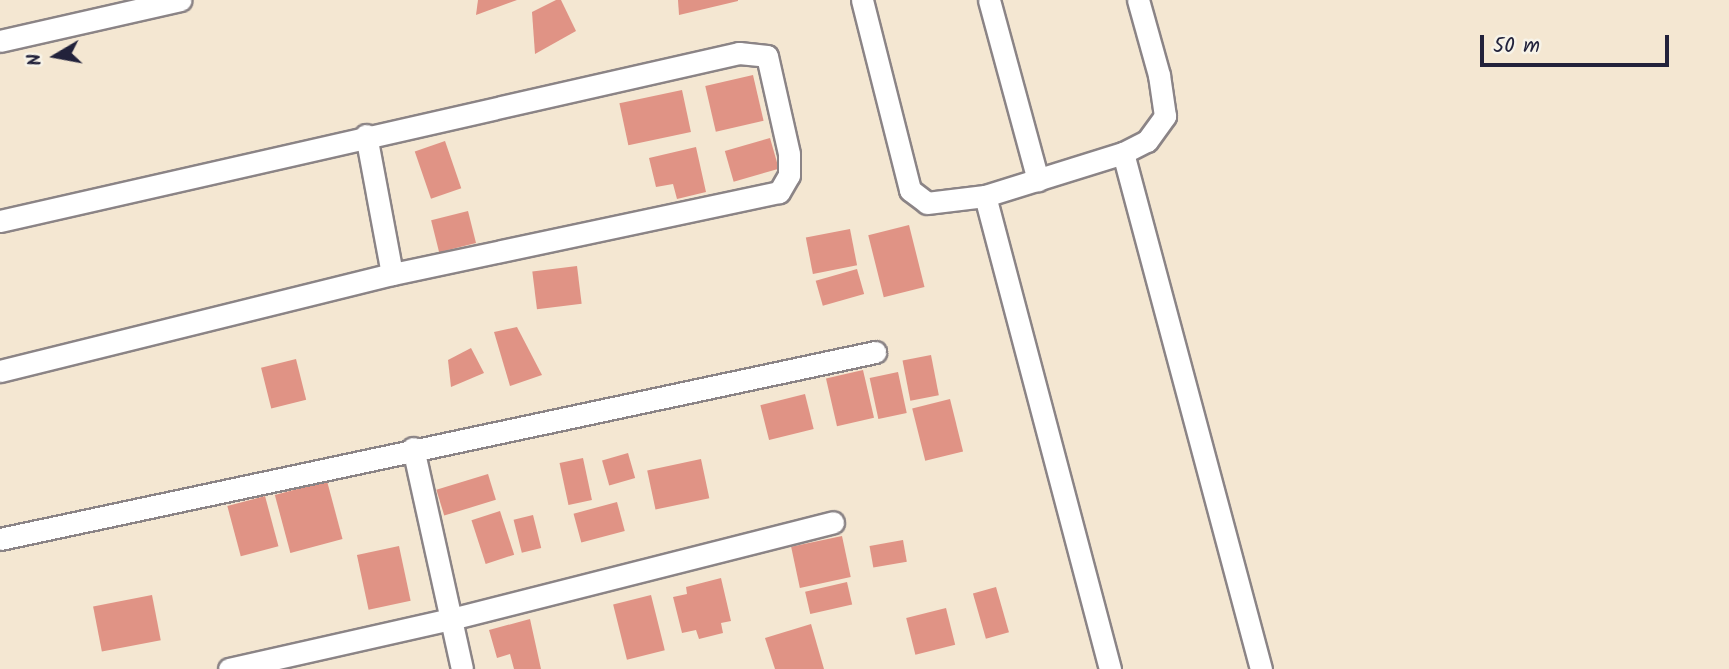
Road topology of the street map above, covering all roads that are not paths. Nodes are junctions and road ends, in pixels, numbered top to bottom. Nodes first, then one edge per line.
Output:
1 (180, 0) edge
2 (862, 0) edge
3 (989, 0) edge
4 (1138, 0) edge
5 (0, 41) edge
6 (366, 135) junction
7 (1123, 153) junction
8 (1038, 180) junction
9 (985, 196) junction
10 (0, 221) edge
11 (392, 274) junction
12 (875, 352) dead end
13 (0, 371) edge
14 (412, 449) junction
15 (834, 522) dead end
16 (0, 539) edge
17 (451, 619) junction
18 (229, 669) edge
19 (462, 669) edge
20 (1110, 669) edge
21 (1261, 669) edge

1 - 5 street
2 - 9 street
3 - 8 street
4 - 7 street
6 - 10 street
6 - 11 street
6 - 11 street
7 - 8 street
7 - 21 street
8 - 9 street
9 - 20 street
11 - 13 street
12 - 14 street
14 - 16 street
14 - 17 street
15 - 17 street
17 - 18 street
17 - 19 street

